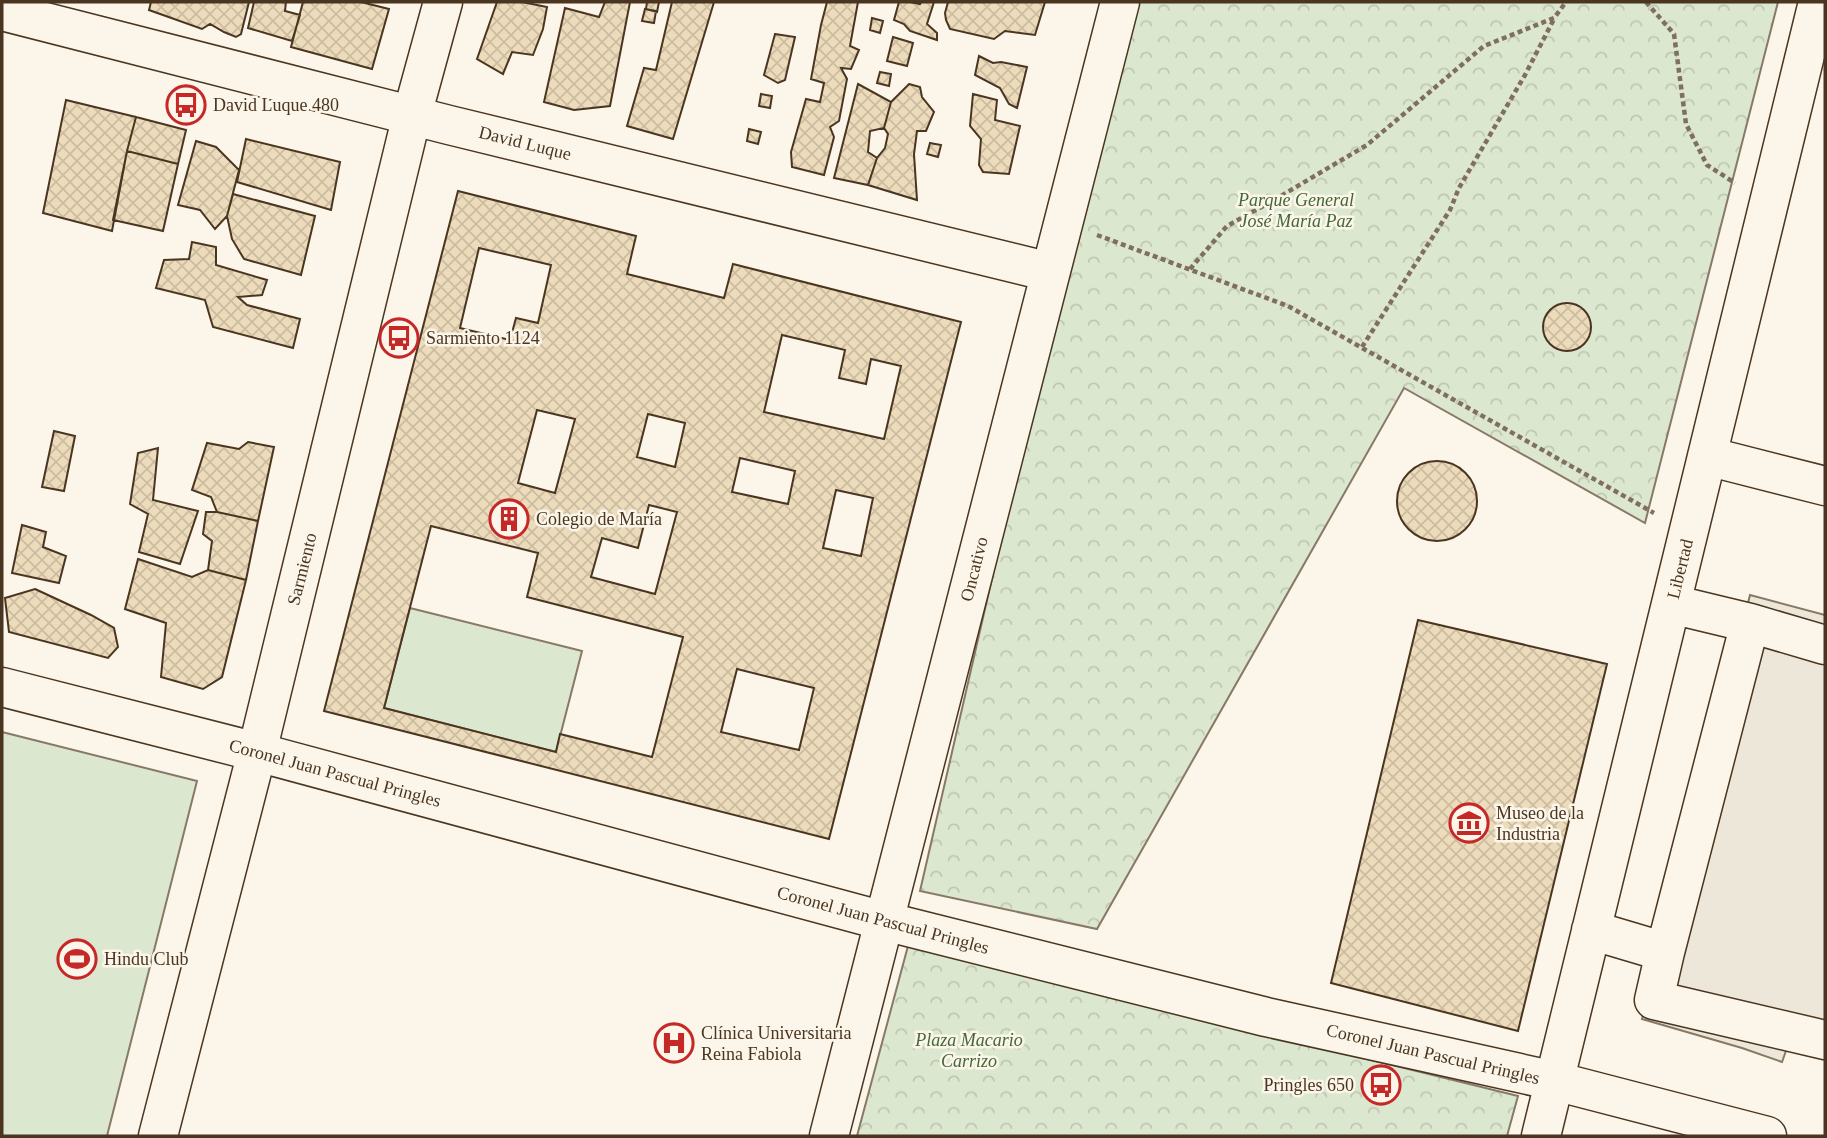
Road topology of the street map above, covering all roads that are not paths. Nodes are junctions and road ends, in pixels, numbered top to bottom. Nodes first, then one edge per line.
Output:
1 (443, 2) edge
2 (1120, 2) edge
3 (1818, 2) edge
4 (2, 10) edge
5 (412, 116) junction
6 (1050, 272) junction
7 (1707, 456) junction
8 (1825, 486) edge
9 (1671, 604) junction
10 (1750, 623) junction
11 (1825, 645) edge
12 (2, 687) edge
13 (257, 752) junction
14 (884, 921) junction
15 (1591, 930) junction
16 (1665, 952) junction
17 (1825, 1040) edge
18 (1555, 1081) junction
19 (158, 1136) edge
20 (829, 1136) edge
21 (1541, 1136) edge
22 (1767, 1136) edge

1 - 5 street, Sarmiento
2 - 6 street, Oncativo
3 - 7 street, Libertad
4 - 5 street, David Luque
5 - 6 street, David Luque
5 - 13 street, Sarmiento
6 - 14 street, Oncativo
7 - 8 street
7 - 9 street, Libertad
9 - 10 street
9 - 15 street, Libertad
10 - 11 street
10 - 16 street
12 - 13 street, Coronel Juan Pascual Pringles
13 - 14 street, Coronel Juan Pascual Pringles
13 - 19 street, Sarmiento
14 - 18 street, Coronel Juan Pascual Pringles
14 - 20 street, Oncativo
15 - 16 street
15 - 18 street, Libertad
16 - 17 street
18 - 21 street, Libertad
18 - 22 street, Coronel Juan Pascual Pringles

